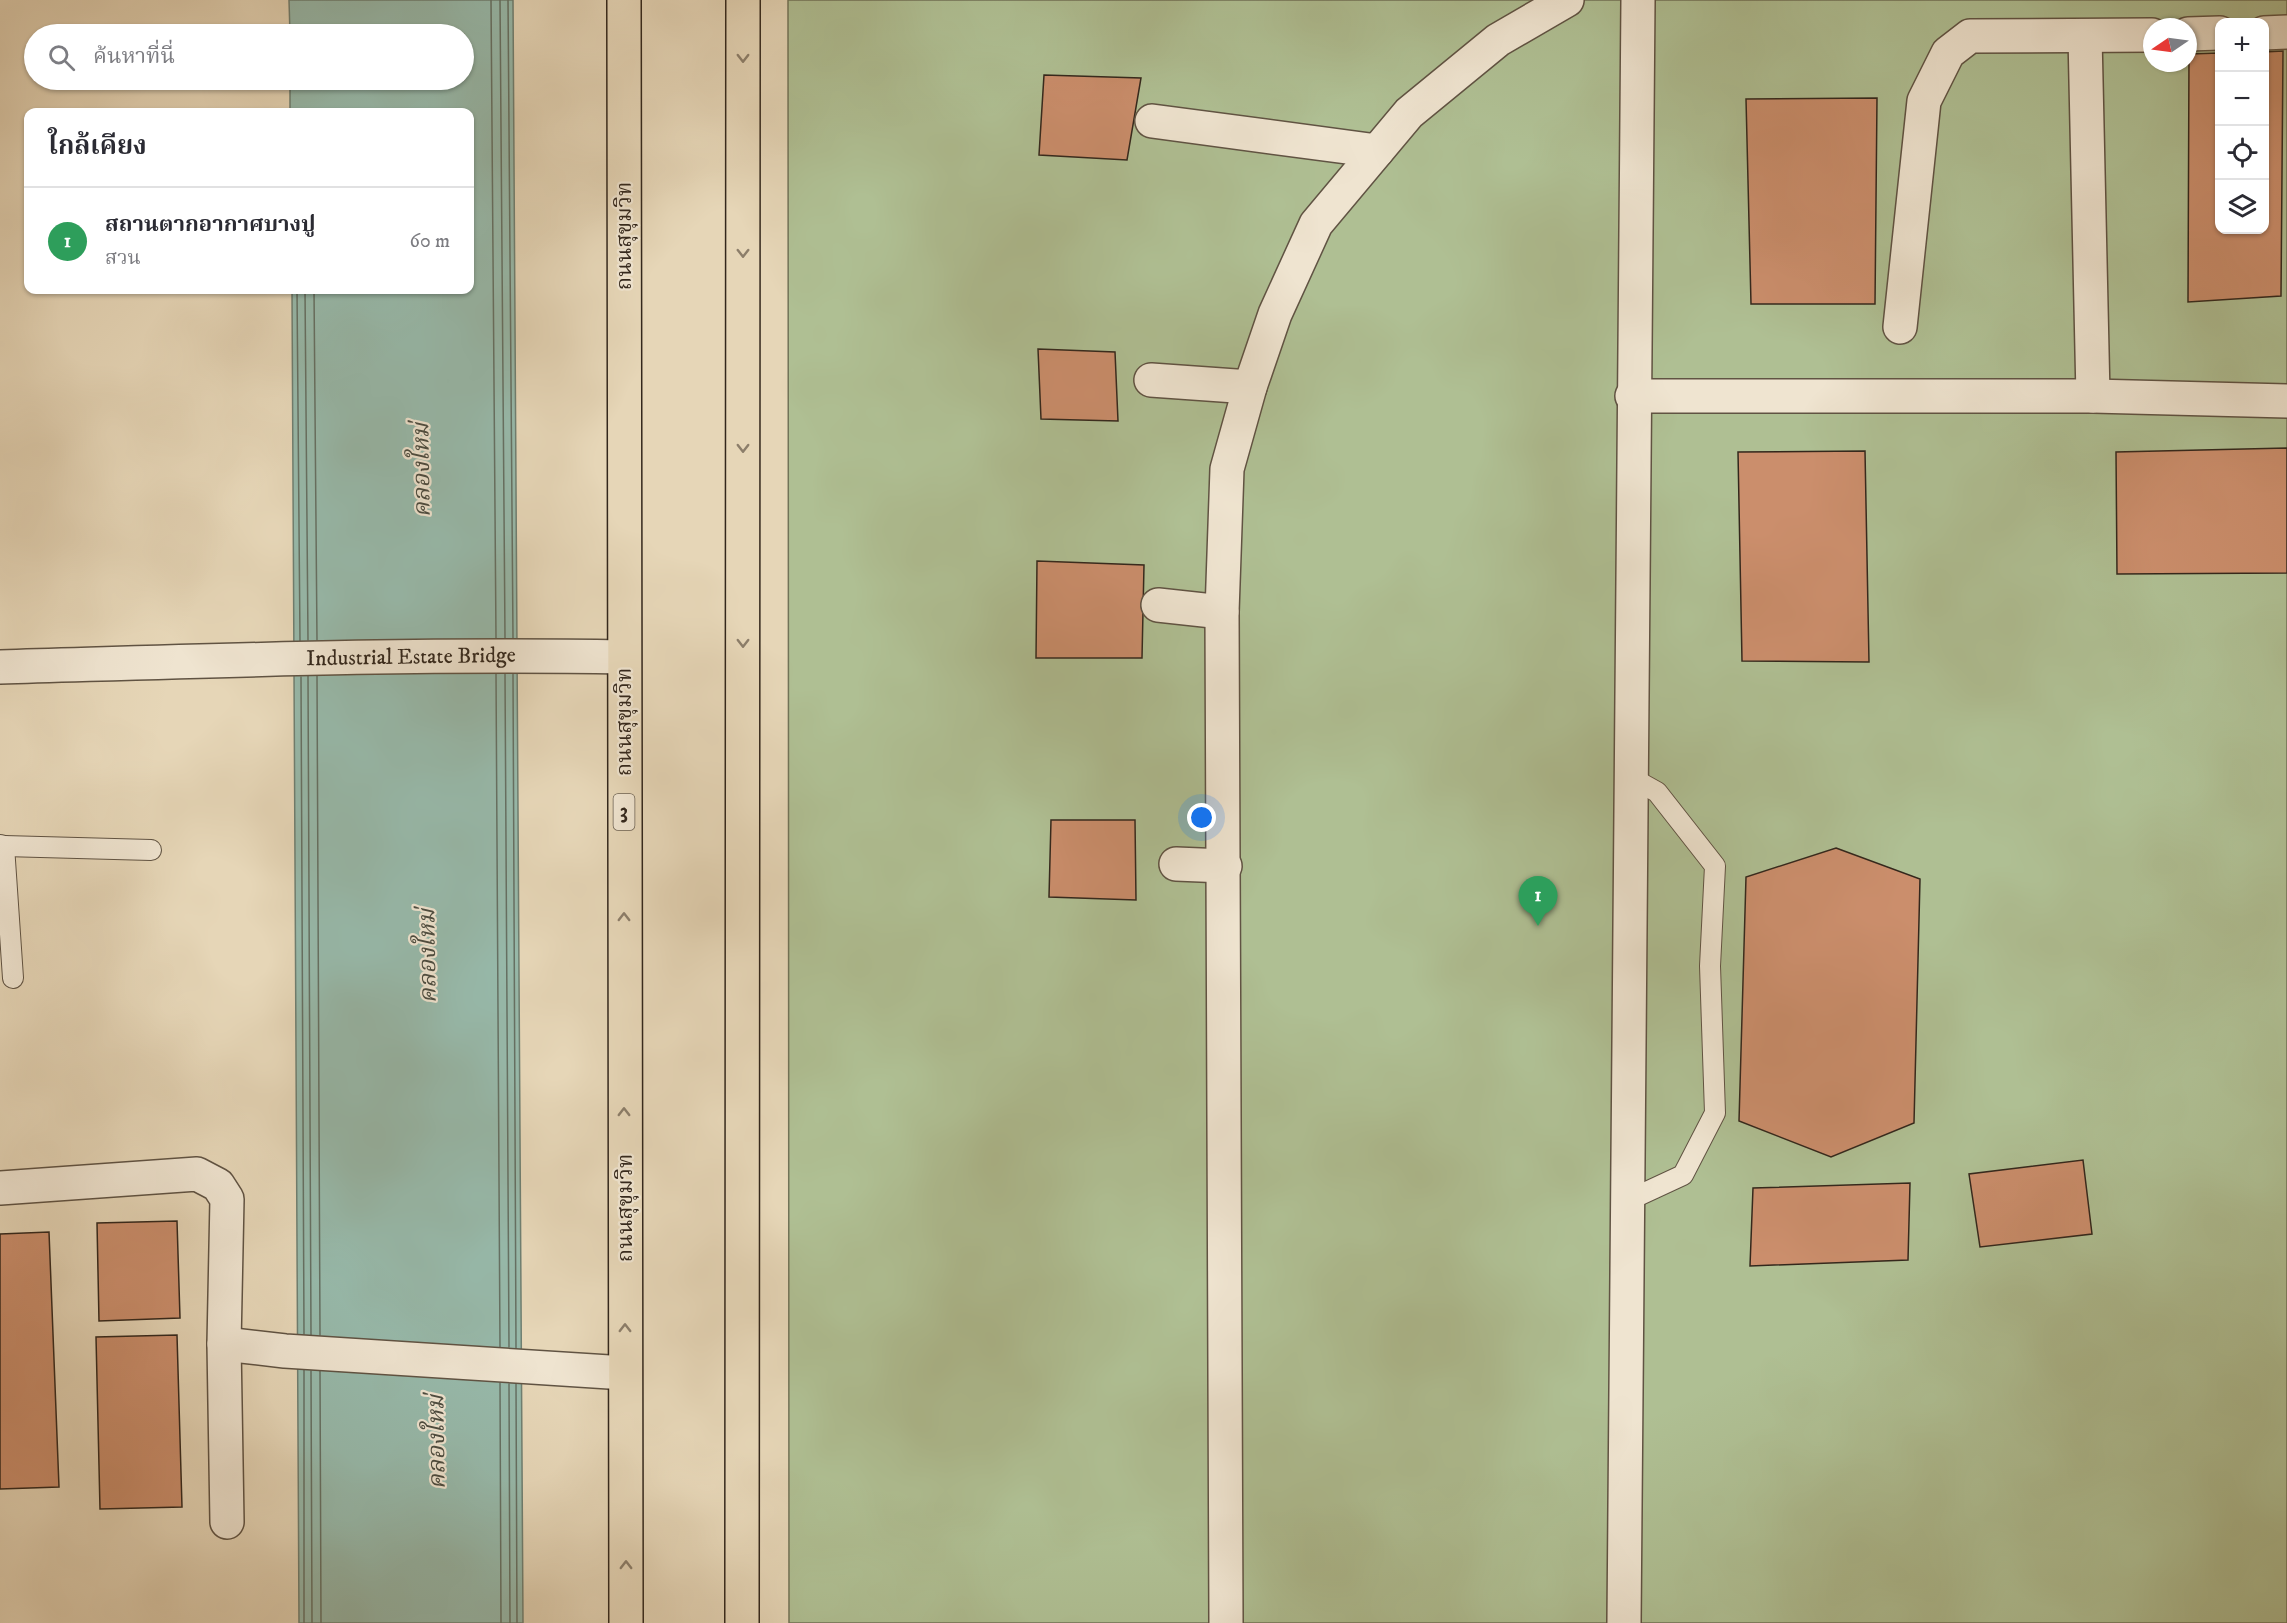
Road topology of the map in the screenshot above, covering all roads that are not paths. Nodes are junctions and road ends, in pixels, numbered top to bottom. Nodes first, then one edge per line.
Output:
1 (624, 0) edge
2 (743, 0) edge
3 (1567, 0) edge
4 (1638, 0) edge
5 (2287, 32) edge
6 (2215, 33) edge
7 (2269, 33) edge
8 (2143, 34) edge
9 (2197, 34) edge
10 (2085, 36) junction
11 (1152, 121) dead end
12 (1377, 151) junction
13 (1900, 327) dead end
14 (1151, 380) dead end
15 (1250, 387) junction
16 (1632, 396) junction
17 (2093, 396) junction
18 (2287, 400) edge
19 (1158, 605) dead end
20 (1222, 612) junction
21 (624, 657) junction
22 (0, 667) edge
23 (1630, 777) junction
24 (2, 846) edge
25 (151, 849) dead end
26 (1176, 864) dead end
27 (1225, 866) junction
28 (14, 978) dead end
29 (0, 1188) edge
30 (1627, 1201) junction
31 (224, 1344) junction
32 (625, 1373) junction
33 (227, 1522) dead end
34 (626, 1623) edge
35 (742, 1623) edge
36 (1226, 1623) edge
37 (1624, 1623) edge

1 - 21 highway, ถนนสุขุมวิท / 3
2 -> 35 highway
3 - 12 street
4 - 16 street
5 - 7 street
6 - 9 street
8 - 10 street
10 - 13 street
10 - 17 street
11 - 12 street
12 - 15 street
14 - 15 street
15 - 20 street
16 - 17 street
16 - 23 street
17 - 18 street
19 - 20 street
20 - 27 street
21 - 22 street, Industrial Estate Bridge
32 -> 21 highway, ถนนสุขุมวิท / 3
23 - 30 street
23 - 30 lane
24 - 25 lane
24 - 28 lane
26 - 27 street
27 - 36 street
29 - 31 street
30 - 37 street
31 - 32 street
31 - 33 street
34 -> 32 highway, ถนนสุขุมวิท / 3

